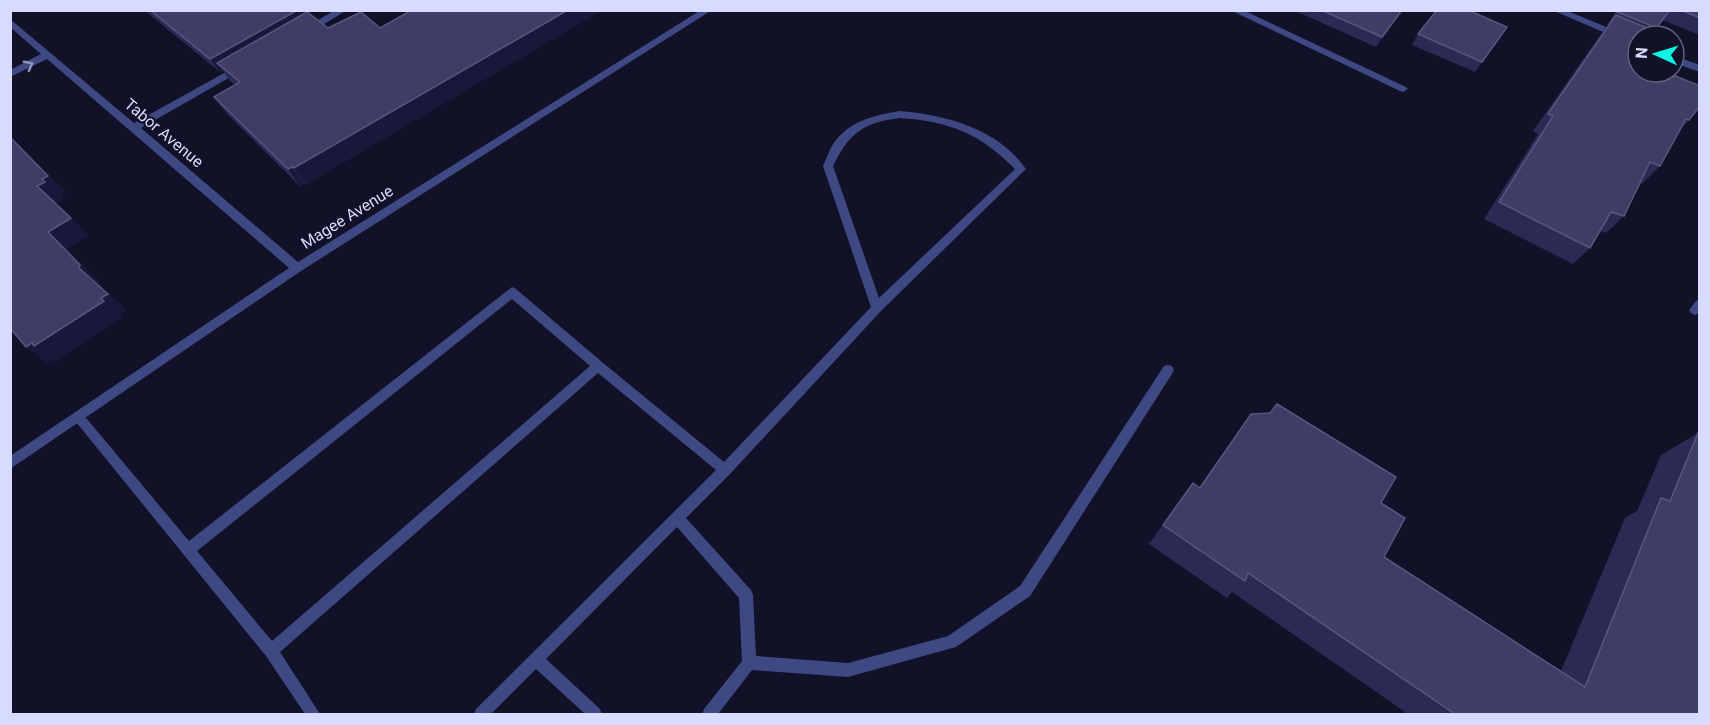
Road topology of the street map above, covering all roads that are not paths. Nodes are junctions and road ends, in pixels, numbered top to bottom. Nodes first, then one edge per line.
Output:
1 (708, 10) edge
2 (1234, 10) edge
3 (1556, 10) edge
4 (336, 12) edge
5 (10, 22) edge
6 (295, 37) edge
7 (1626, 39) edge
8 (47, 56) junction
9 (245, 65) edge
10 (10, 75) edge
11 (1403, 90) dead end
12 (135, 128) junction
13 (297, 268) junction
14 (877, 308) junction
15 (598, 366) junction
16 (1168, 370) dead end
17 (78, 417) junction
18 (10, 463) edge
19 (725, 470) junction
20 (677, 518) junction
21 (188, 550) junction
22 (271, 651) junction
23 (536, 659) junction
24 (749, 663) junction
25 (313, 714) edge
26 (481, 714) edge
27 (595, 714) edge
28 (709, 714) edge

1 - 13 street, Magee Avenue
2 - 11 street
3 - 7 street
4 - 6 street
5 - 8 street, Tabor Avenue
10 -> 8 street
8 - 12 street, Tabor Avenue
9 - 12 street
12 - 13 street, Tabor Avenue
13 - 17 street, Magee Avenue
14 - 14 street
14 - 19 street
15 - 19 street
15 - 21 street
15 - 22 street
16 - 24 street
17 - 18 street, Magee Avenue
17 - 21 street
19 - 20 street
20 - 23 street
20 - 24 street
21 - 22 street
22 - 25 street
23 - 26 street
23 - 27 street
24 - 28 street

